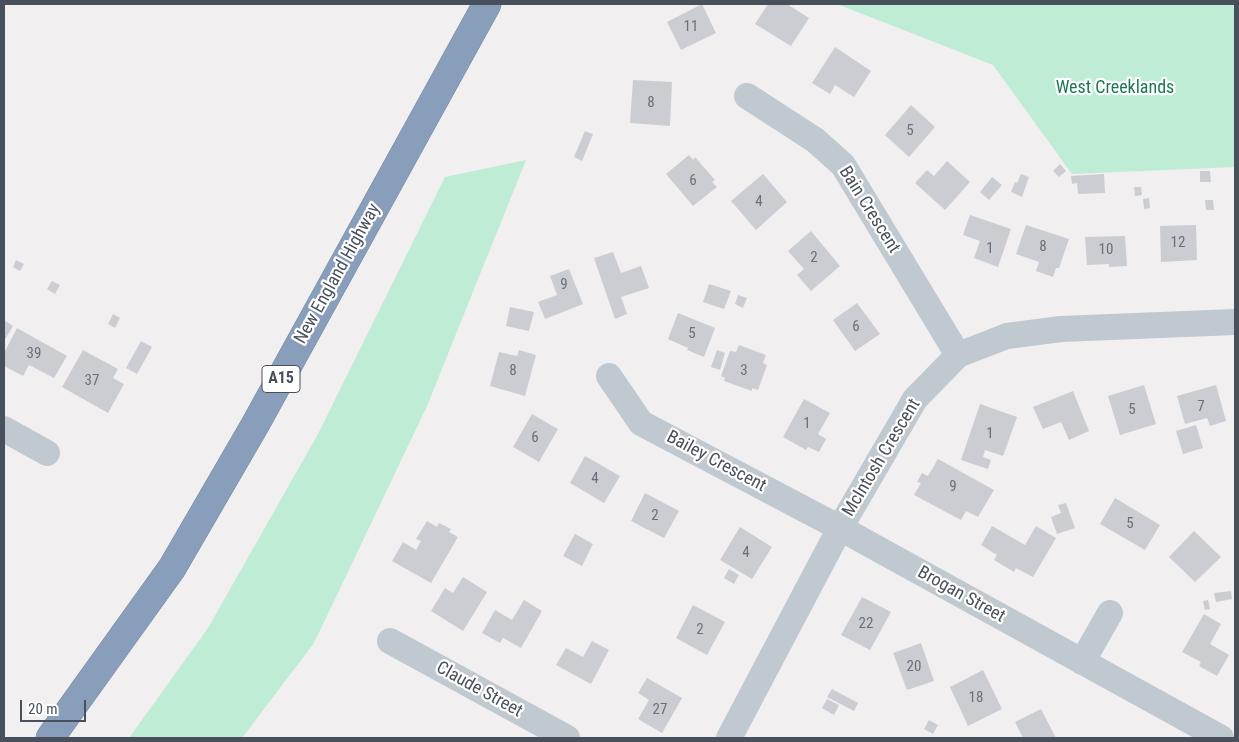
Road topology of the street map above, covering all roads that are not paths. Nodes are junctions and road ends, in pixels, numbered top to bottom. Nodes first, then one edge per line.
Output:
1 (487, 4) edge
2 (747, 96) dead end
3 (1235, 322) edge
4 (958, 355) junction
5 (609, 376) dead end
6 (4, 429) edge
7 (47, 453) dead end
8 (840, 528) junction
9 (1110, 613) dead end
10 (390, 641) dead end
11 (1082, 662) junction
12 (50, 738) edge
13 (567, 738) edge
14 (729, 738) edge
15 (1221, 738) edge

1 - 12 highway, New England Highway / A15
2 - 4 street, Bain Crescent
3 - 4 street, McIntosh Crescent
4 - 8 street, McIntosh Crescent
5 - 8 street, Bailey Crescent
6 - 7 street
8 - 11 street, Brogan Street
8 - 14 street, McIntosh Crescent
9 - 11 street
10 - 13 street, Claude Street
11 - 15 street, Brogan Street

